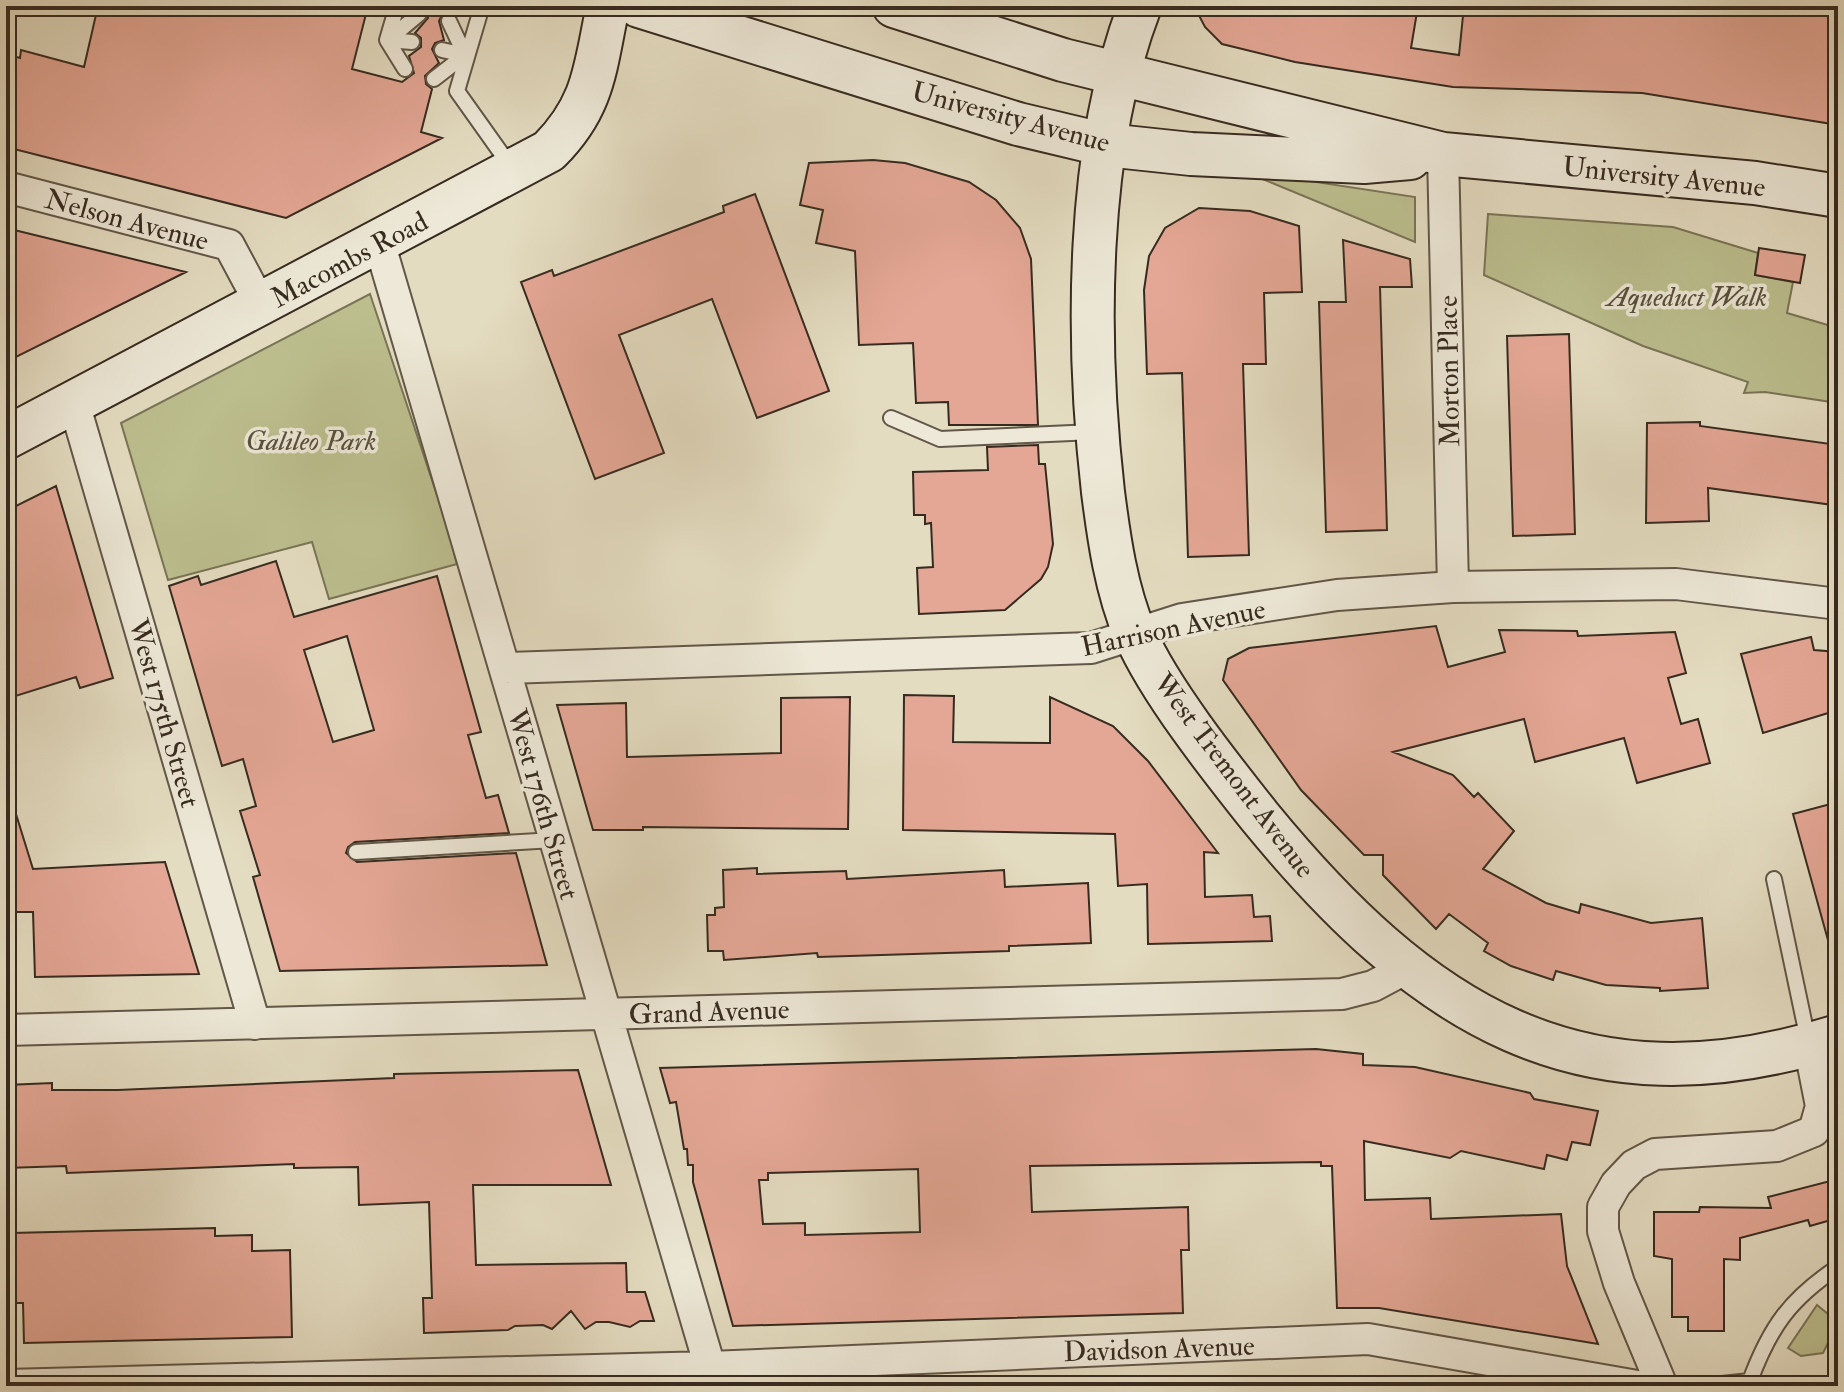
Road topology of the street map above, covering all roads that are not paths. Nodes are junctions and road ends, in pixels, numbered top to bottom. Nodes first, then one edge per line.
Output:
1 (397, 6) edge
2 (482, 6) edge
3 (608, 6) edge
4 (639, 6) edge
5 (894, 6) edge
6 (1140, 6) edge
7 (419, 14) dead end
8 (449, 21) dead end
9 (387, 40) junction
10 (412, 42) dead end
11 (442, 50) dead end
12 (465, 55) junction
13 (405, 69) dead end
14 (1119, 73) junction
15 (434, 79) dead end
16 (1106, 145) junction
17 (1443, 154) junction
18 (514, 170) junction
19 (6, 187) edge
20 (1838, 196) edge
21 (379, 242) junction
22 (261, 305) junction
23 (74, 403) junction
24 (891, 418) dead end
25 (1097, 432) junction
26 (6, 438) edge
27 (1453, 587) junction
28 (1838, 604) edge
29 (1135, 634) junction
30 (505, 668) junction
31 (554, 840) junction
32 (356, 852) dead end
33 (1774, 879) dead end
34 (1407, 968) junction
35 (604, 1014) junction
36 (255, 1024) junction
37 (6, 1030) edge
38 (1824, 1040) edge
39 (1838, 1267) edge
40 (710, 1367) junction
41 (6, 1385) edge
42 (1637, 1386) edge
43 (1662, 1386) edge
44 (1703, 1386) edge

1 - 9 lane
2 - 12 lane
3 - 18 main road, Macombs Road
4 - 16 main road, University Avenue
5 - 14 main road, University Avenue
6 - 14 main road, West Tremont Avenue
7 - 9 lane
8 - 12 lane
9 - 10 lane
9 - 13 lane
11 - 12 lane
12 - 15 lane
12 - 18 lane
14 - 16 main road, West Tremont Avenue
14 - 17 main road, University Avenue
16 - 17 main road, University Avenue
16 - 25 main road, West Tremont Avenue
17 - 20 main road, University Avenue
17 - 27 street, Morton Place
18 - 21 main road, Macombs Road
19 - 22 street, Nelson Avenue
21 - 22 main road, Macombs Road
21 - 30 street, West 176th Street
22 - 23 main road, Macombs Road
23 - 26 main road, Macombs Road
23 - 36 street, West 175th Street
24 - 25 lane
25 - 29 main road, West Tremont Avenue
27 - 28 street, Harrison Avenue
27 - 29 street, Harrison Avenue
29 - 30 street, Harrison Avenue
29 - 34 main road, West Tremont Avenue
30 - 31 street, West 176th Street
31 - 32 lane
31 - 35 street, West 176th Street
33 - 38 lane
34 - 35 street, Grand Avenue
34 - 38 main road, West Tremont Avenue
35 - 36 street, Grand Avenue
35 - 40 street, West 176th Street
36 - 37 street, Grand Avenue
38 - 43 street
39 - 44 lane
40 - 41 street, Davidson Avenue
40 - 42 street, Davidson Avenue

